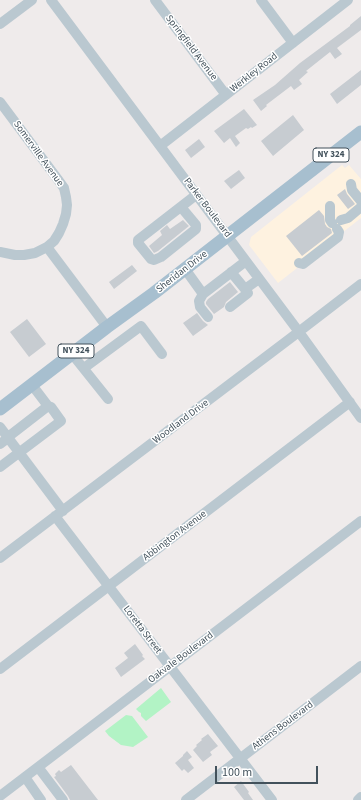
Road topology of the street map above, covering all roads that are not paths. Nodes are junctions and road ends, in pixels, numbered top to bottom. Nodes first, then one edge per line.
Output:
1 (32, 0) edge
2 (51, 0) edge
3 (155, 0) edge
4 (260, 0) edge
5 (348, 0) edge
6 (0, 24) edge
7 (293, 43) junction
8 (226, 96) junction
9 (0, 102) edge
10 (361, 132) edge
11 (160, 146) junction
12 (351, 184) dead end
13 (196, 195) junction
14 (361, 201) edge
15 (330, 206) dead end
16 (181, 207) junction
17 (361, 207) edge
18 (337, 224) junction
19 (227, 236) junction
20 (47, 247) junction
21 (0, 252) edge
22 (246, 261) junction
23 (299, 263) dead end
24 (185, 269) junction
25 (232, 272) junction
26 (259, 279) junction
27 (361, 284) edge
28 (245, 289) junction
29 (204, 294) junction
30 (347, 295) junction
31 (361, 296) edge
32 (230, 307) dead end
33 (129, 312) junction
34 (208, 317) dead end
35 (140, 326) junction
36 (107, 327) junction
37 (299, 332) junction
38 (72, 354) junction
39 (162, 354) dead end
40 (84, 368) junction
41 (32, 385) junction
42 (108, 399) dead end
43 (350, 402) junction
44 (48, 406) junction
45 (0, 409) edge
46 (361, 418) edge
47 (0, 427) edge
48 (8, 437) junction
49 (0, 444) edge
50 (19, 452) junction
51 (0, 467) edge
52 (59, 513) junction
53 (361, 521) edge
54 (0, 558) edge
55 (109, 586) junction
56 (170, 666) junction
57 (361, 666) edge
58 (0, 669) edge
59 (240, 758) junction
60 (38, 767) junction
61 (25, 777) junction
62 (0, 796) edge
63 (361, 797) edge
64 (42, 800) edge
65 (63, 800) edge
66 (186, 800) edge
67 (272, 800) edge
68 (358, 800) edge

1 - 6 street
2 - 11 street, Parker Boulevard
3 - 8 street, Springfield Avenue
4 - 7 street
5 - 7 street, Werkley Road
7 - 8 street, Werkley Road
8 - 11 street, Werkley Road
9 - 20 street, Somerville Avenue
10 - 19 main road, Sheridan Drive / NY 324
11 - 13 street, Parker Boulevard
12 - 14 street
13 - 16 street
13 - 19 street, Parker Boulevard
15 - 18 street
16 - 16 street
17 - 18 street
18 - 23 street
19 - 22 street, Parker Boulevard
19 - 24 main road, Sheridan Drive / NY 324
20 - 21 street
20 - 36 street
22 - 25 street
22 - 26 street, Parker Boulevard
24 - 29 street
24 - 33 main road, Sheridan Drive / NY 324
25 - 28 street
25 - 29 street
26 - 28 street
26 - 37 street, Parker Boulevard
27 - 30 street, Woodland Drive
28 - 32 street
29 - 34 street
30 - 31 street
30 - 37 street, Woodland Drive
33 - 35 street
33 - 36 main road, Sheridan Drive / NY 324
35 - 39 street
35 - 40 street
36 - 38 main road, Sheridan Drive / NY 324
37 - 43 street, Parker Boulevard
37 - 52 street, Woodland Drive
38 - 40 street
38 - 41 main road, Sheridan Drive / NY 324
40 - 42 street
41 - 44 street
41 - 45 main road, Sheridan Drive / NY 324
43 - 46 street, Parker Boulevard
43 - 55 street, Abbington Avenue
44 - 48 street
44 - 50 street
47 - 48 street, Loretta Street
48 - 49 street
48 - 50 street, Loretta Street
50 - 51 street
50 - 52 street, Loretta Street
52 - 54 street, Woodland Drive
52 - 55 street, Loretta Street
53 - 56 street, Oakvale Boulevard
55 - 56 street, Loretta Street
55 - 58 street, Abbington Avenue
56 - 59 street, Loretta Street
56 - 60 street, Oakvale Boulevard
57 - 59 street, Athens Boulevard
59 - 66 street, Athens Boulevard
59 - 67 street, Loretta Street
60 - 61 street, Oakvale Boulevard
60 - 65 street
61 - 62 street, Oakvale Boulevard
61 - 64 street
63 - 68 street

